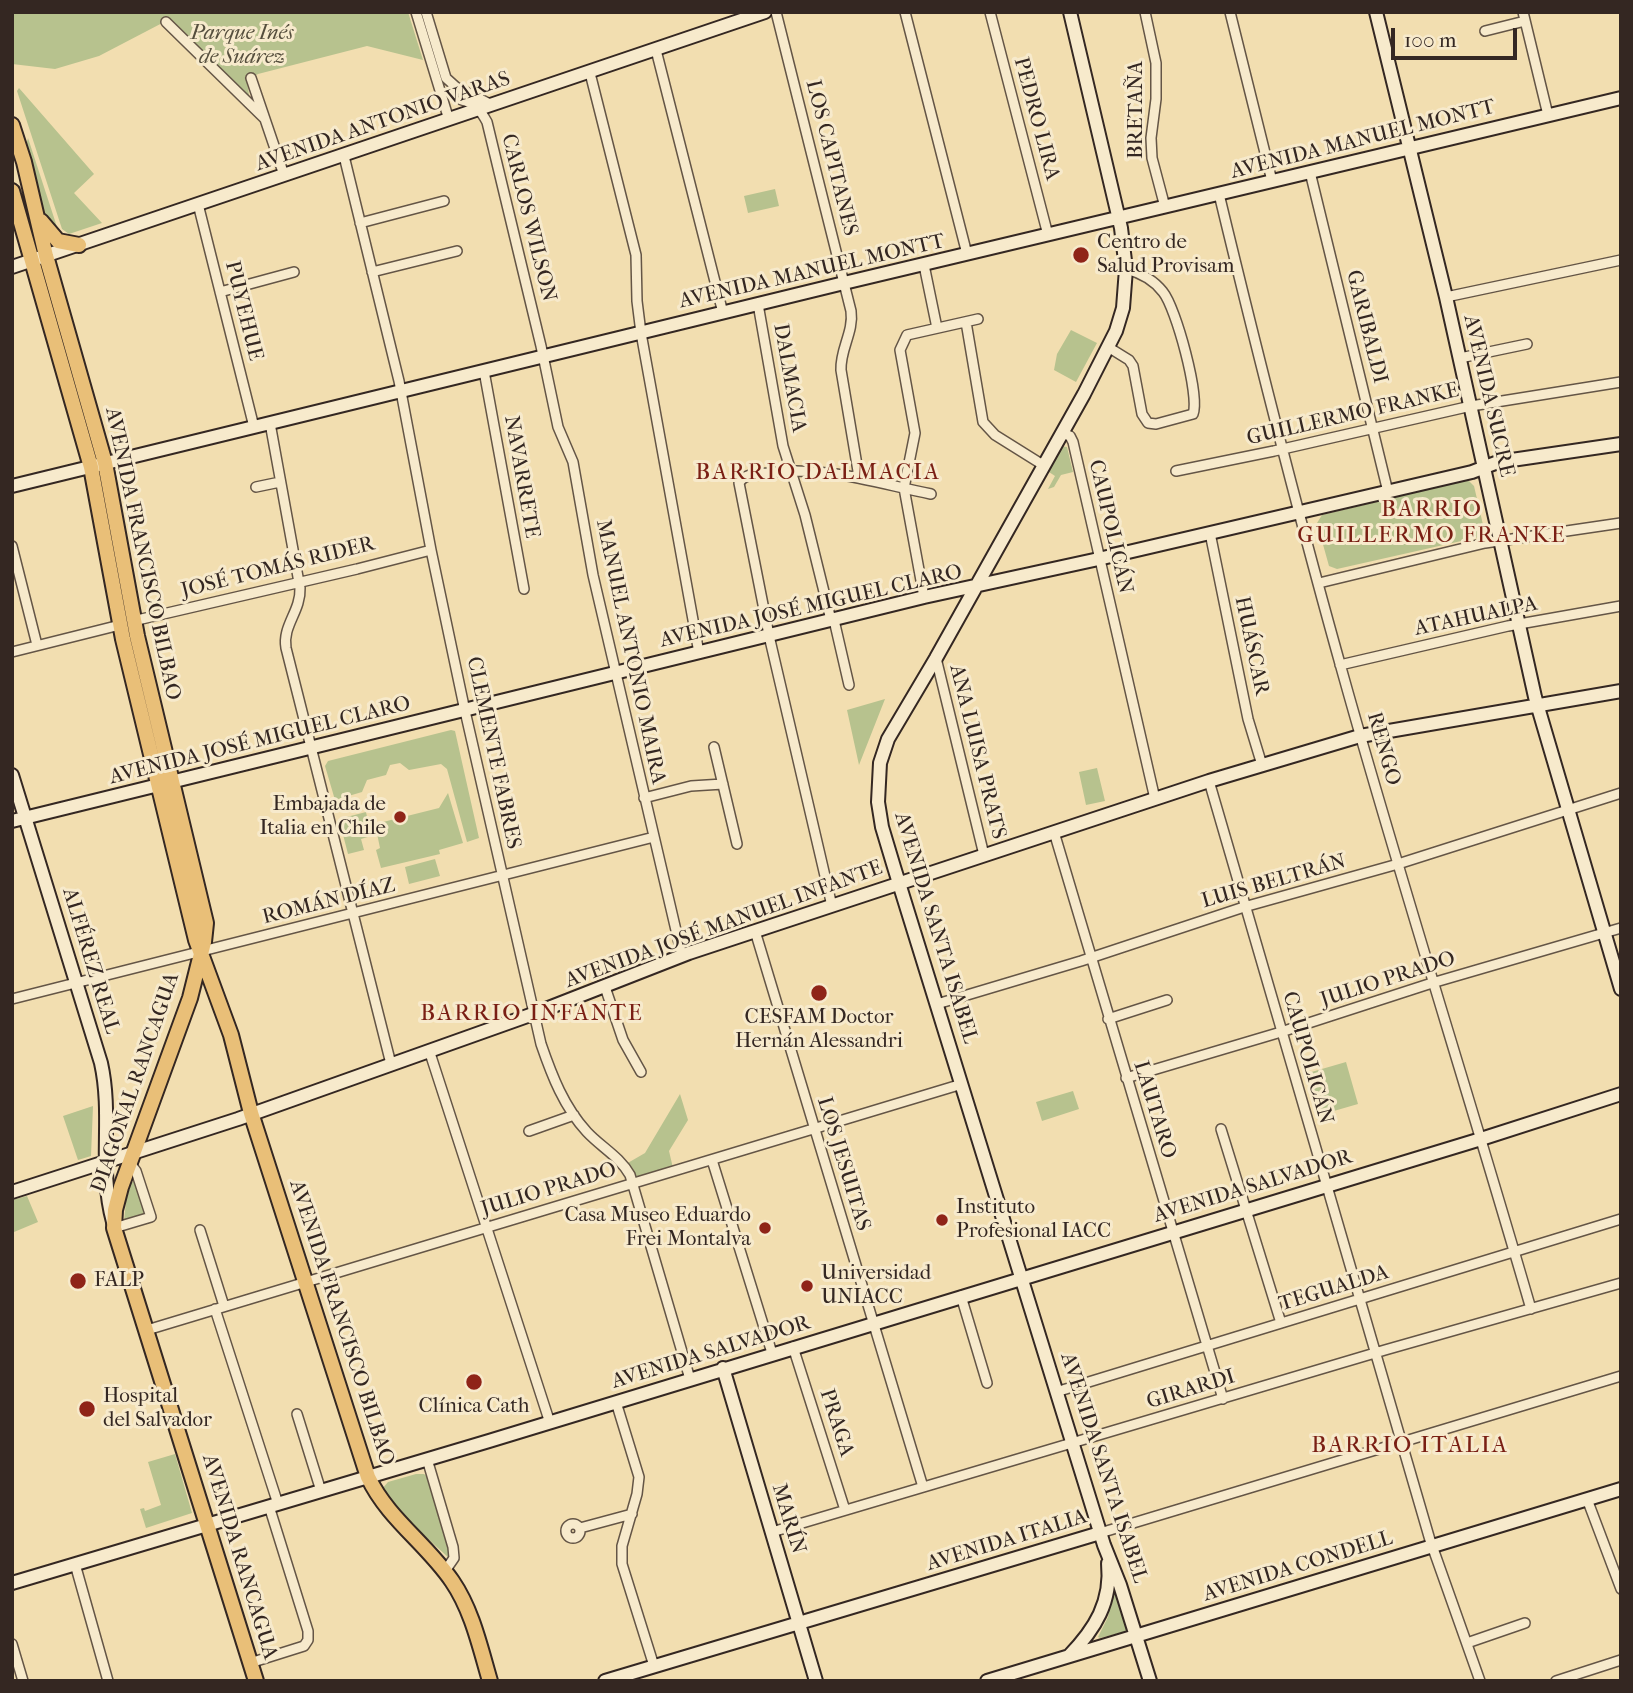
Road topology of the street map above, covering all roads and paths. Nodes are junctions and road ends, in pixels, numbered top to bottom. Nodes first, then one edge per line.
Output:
1 (416, 12) edge
2 (426, 12) edge
3 (765, 12) edge
4 (776, 12) edge
5 (905, 12) edge
6 (990, 12) edge
7 (1070, 12) edge
8 (1145, 12) edge
9 (1230, 12) edge
10 (1376, 12) edge
11 (1524, 17) edge
12 (166, 22) dead end
13 (1485, 31) dead end
14 (656, 50) junction
15 (590, 73) junction
16 (251, 78) dead end
17 (463, 96) junction
18 (1621, 98) edge
19 (442, 99) junction
20 (486, 107) junction
21 (1548, 115) junction
22 (264, 118) junction
23 (449, 120) junction
24 (12, 125) edge
25 (1409, 149) junction
26 (344, 156) junction
27 (1310, 172) junction
28 (284, 175) junction
29 (1272, 181) junction
30 (12, 191) edge
31 (1219, 194) junction
32 (444, 201) dead end
33 (198, 204) junction
34 (1166, 207) junction
35 (36, 214) junction
36 (1119, 218) junction
37 (360, 223) junction
38 (1048, 235) junction
39 (79, 245) junction
40 (457, 251) dead end
41 (967, 254) junction
42 (39, 258) junction
43 (1621, 260) edge
44 (924, 265) junction
45 (12, 267) edge
46 (1126, 269) junction
47 (294, 272) dead end
48 (372, 272) junction
49 (844, 283) junction
50 (220, 292) junction
51 (1446, 297) junction
52 (758, 304) junction
53 (723, 313) junction
54 (978, 319) dead end
55 (966, 322) junction
56 (937, 328) junction
57 (641, 333) junction
58 (1527, 344) dead end
59 (1108, 346) junction
60 (544, 356) junction
61 (1460, 358) junction
62 (484, 371) junction
63 (1621, 382) edge
64 (401, 391) junction
65 (1471, 406) junction
66 (270, 423) junction
67 (254, 427) junction
68 (1373, 428) junction
69 (1062, 433) junction
70 (1621, 444) edge
71 (1281, 449) junction
72 (98, 465) junction
73 (1043, 465) junction
74 (1484, 467) junction
75 (791, 470) junction
76 (1177, 471) dead end
77 (859, 477) junction
78 (281, 482) junction
79 (12, 486) edge
80 (256, 487) dead end
81 (904, 488) junction
82 (1388, 492) junction
83 (931, 494) dead end
84 (1299, 513) junction
85 (1621, 523) edge
86 (1210, 533) junction
87 (1500, 542) junction
88 (12, 546) edge
89 (431, 550) junction
90 (995, 555) junction
91 (1099, 559) junction
92 (1012, 579) junction
93 (299, 582) junction
94 (1319, 583) junction
95 (975, 587) junction
96 (524, 589) dead end
97 (924, 597) junction
98 (1621, 606) edge
99 (832, 620) junction
100 (127, 623) junction
101 (1519, 624) junction
102 (769, 636) junction
103 (37, 646) junction
104 (12, 652) edge
105 (699, 653) junction
106 (936, 658) junction
107 (1340, 666) junction
108 (615, 674) junction
109 (849, 685) dead end
110 (1621, 691) edge
111 (1537, 704) junction
112 (465, 711) junction
113 (1360, 736) junction
114 (714, 747) dead end
115 (311, 749) junction
116 (1262, 765) junction
117 (12, 775) edge
118 (1209, 781) junction
119 (723, 784) junction
120 (165, 785) junction
121 (1621, 793) edge
122 (645, 798) junction
123 (1155, 799) junction
124 (1568, 809) junction
125 (26, 818) junction
126 (12, 821) edge
127 (1054, 832) junction
128 (654, 837) junction
129 (737, 844) dead end
130 (984, 855) junction
131 (1398, 864) junction
132 (502, 876) junction
133 (899, 883) junction
134 (831, 906) junction
135 (1244, 906) junction
136 (353, 915) junction
137 (1621, 928) edge
138 (755, 932) junction
139 (1604, 934) junction
140 (200, 953) junction
141 (682, 956) junction
142 (1090, 958) junction
143 (77, 982) junction
144 (1432, 983) junction
145 (604, 987) junction
146 (1621, 989) edge
147 (12, 999) edge
148 (1167, 1000) dead end
149 (937, 1004) junction
150 (533, 1014) junction
151 (1108, 1018) junction
152 (1281, 1032) junction
153 (429, 1050) junction
154 (391, 1064) junction
155 (641, 1072) dead end
156 (1126, 1078) junction
157 (962, 1084) junction
158 (1621, 1094) edge
159 (251, 1113) junction
160 (574, 1115) junction
161 (814, 1129) junction
162 (1221, 1129) dead end
163 (529, 1131) dead end
164 (1481, 1139) junction
165 (132, 1158) junction
166 (712, 1160) junction
167 (104, 1162) junction
168 (633, 1183) junction
169 (1325, 1185) junction
170 (12, 1192) edge
171 (1245, 1209) junction
172 (1621, 1219) edge
173 (114, 1228) junction
174 (486, 1228) junction
175 (200, 1230) dead end
176 (1172, 1232) junction
177 (1514, 1252) junction
178 (1021, 1278) junction
179 (305, 1282) junction
180 (1621, 1283) edge
181 (961, 1296) junction
182 (1359, 1299) junction
183 (220, 1308) junction
184 (1531, 1308) junction
185 (873, 1323) junction
186 (1281, 1323) junction
187 (147, 1330) junction
188 (1206, 1346) junction
189 (793, 1347) junction
190 (1375, 1352) junction
191 (772, 1353) junction
192 (723, 1368) junction
193 (1621, 1376) edge
194 (690, 1379) junction
195 (987, 1383) dead end
196 (1056, 1392) junction
197 (1223, 1398) junction
198 (616, 1402) junction
199 (297, 1414) dead end
200 (550, 1423) junction
201 (1402, 1442) junction
202 (1072, 1443) junction
203 (427, 1460) junction
204 (368, 1477) junction
205 (923, 1487) junction
206 (1621, 1489) edge
207 (321, 1491) junction
208 (1587, 1499) junction
209 (274, 1505) junction
210 (845, 1510) junction
211 (632, 1514) junction
212 (207, 1525) junction
213 (580, 1528) dead end
214 (772, 1532) junction
215 (1100, 1533) junction
216 (1432, 1546) junction
217 (1107, 1556) junction
218 (75, 1564) junction
219 (445, 1571) junction
220 (12, 1583) edge
221 (1621, 1589) edge
222 (799, 1622) junction
223 (1525, 1623) dead end
224 (1137, 1636) junction
225 (1467, 1643) junction
226 (12, 1644) edge
227 (1069, 1657) junction
228 (1621, 1660) edge
229 (250, 1663) junction
230 (654, 1665) junction
231 (1009, 1678) edge
232 (23, 1681) edge
233 (108, 1681) edge
234 (256, 1681) edge
235 (490, 1681) edge
236 (605, 1681) edge
237 (816, 1681) edge
238 (987, 1681) edge
239 (1150, 1681) edge
240 (1480, 1681) edge
241 (1556, 1681) edge

1 - 19 street
2 - 17 street
3 - 14 main road, AVENIDA ANTONIO VARAS
4 - 49 street, LOS CAPITANES
5 - 41 street
6 - 38 street, PEDRO LIRA
7 - 36 main road, AVENIDA SANTA ISABEL
8 - 34 street, BRETAÑA
9 - 29 street
10 - 25 main road, AVENIDA SUCRE
11 - 13 street
11 - 21 street
12 - 22 street
14 - 15 main road, AVENIDA ANTONIO VARAS
14 - 53 street
15 - 20 main road, AVENIDA ANTONIO VARAS
15 - 57 street
16 - 22 street
17 - 19 street
17 - 20 street
18 - 21 main road, AVENIDA MANUEL MONTT
19 - 23 street
20 - 23 main road, AVENIDA ANTONIO VARAS
20 - 60 street, CARLOS WILSON
21 - 25 main road, AVENIDA MANUEL MONTT
22 - 28 street
23 - 26 main road, AVENIDA ANTONIO VARAS
24 - 35 main road, AVENIDA FRANCISCO BILBAO
25 - 27 main road, AVENIDA MANUEL MONTT
25 - 51 main road, AVENIDA SUCRE
26 - 28 main road, AVENIDA ANTONIO VARAS
26 - 37 street, CLEMENTE FABRES
27 - 29 main road, AVENIDA MANUEL MONTT
27 - 68 street, GARIBALDI
28 - 33 main road, AVENIDA ANTONIO VARAS
29 - 31 main road, AVENIDA MANUEL MONTT
30 - 42 main road, AVENIDA FRANCISCO BILBAO
31 - 34 main road, AVENIDA MANUEL MONTT
31 - 71 street, RENGO
32 - 37 street
33 - 39 main road, AVENIDA ANTONIO VARAS
33 - 50 street, PUYEHUE
34 - 36 main road, AVENIDA MANUEL MONTT
35 - 39 main road
35 - 42 main road, AVENIDA FRANCISCO BILBAO
36 - 38 main road, AVENIDA MANUEL MONTT
36 - 46 main road, AVENIDA SANTA ISABEL
37 - 48 street, CLEMENTE FABRES
38 - 41 main road, AVENIDA MANUEL MONTT
39 - 42 main road, AVENIDA ANTONIO VARAS
40 - 48 street
41 - 44 main road, AVENIDA MANUEL MONTT
42 - 45 main road, AVENIDA ANTONIO VARAS
42 - 72 main road, AVENIDA FRANCISCO BILBAO
43 - 51 street
44 - 49 main road, AVENIDA MANUEL MONTT
44 - 56 street
46 - 59 main road, AVENIDA SANTA ISABEL
46 - 59 street
47 - 50 street
48 - 64 street, CLEMENTE FABRES
49 - 52 main road, AVENIDA MANUEL MONTT
49 - 77 street, LOS CAPITANES
50 - 67 street, PUYEHUE
51 - 61 main road, AVENIDA SUCRE
52 - 53 main road, AVENIDA MANUEL MONTT
52 - 75 street, DALMACIA
53 - 57 main road, AVENIDA MANUEL MONTT
54 - 55 street
55 - 56 street
55 - 73 street
56 - 81 street
57 - 60 main road, AVENIDA MANUEL MONTT
57 - 105 street
58 - 61 street
59 - 69 main road, AVENIDA SANTA ISABEL
60 - 62 main road, AVENIDA MANUEL MONTT
60 - 108 street, MANUEL ANTONIO MAIRA
61 - 65 main road, AVENIDA SUCRE
62 - 64 main road, AVENIDA MANUEL MONTT
62 - 96 street, NAVARRETE
63 - 65 street, GUILLERMO FRANKE
64 - 66 main road, AVENIDA MANUEL MONTT
64 - 89 street, CLEMENTE FABRES
65 - 68 street, GUILLERMO FRANKE
65 - 74 main road, AVENIDA SUCRE
66 - 67 main road, AVENIDA MANUEL MONTT
66 - 78 street
67 - 72 main road, AVENIDA MANUEL MONTT
68 - 71 street, GUILLERMO FRANKE
68 - 82 street, GARIBALDI
69 - 73 main road, AVENIDA SANTA ISABEL
69 - 91 street, CAUPOLICÁN
70 - 74 main road, AVENIDA JOSÉ MIGUEL CLARO
71 - 76 street, GUILLERMO FRANKE
71 - 84 street, RENGO
72 - 79 main road, AVENIDA MANUEL MONTT
72 - 100 main road, AVENIDA FRANCISCO BILBAO
73 - 90 main road, AVENIDA SANTA ISABEL
74 - 82 main road, AVENIDA JOSÉ MIGUEL CLARO
74 - 87 main road, AVENIDA SUCRE
75 - 77 street
75 - 99 street, DALMACIA
75 - 102 street
77 - 81 street
78 - 80 street
78 - 93 street
81 - 83 street
81 - 97 street
82 - 84 main road, AVENIDA JOSÉ MIGUEL CLARO
84 - 86 main road, AVENIDA JOSÉ MIGUEL CLARO
84 - 94 street, RENGO
85 - 87 street
86 - 91 main road, AVENIDA JOSÉ MIGUEL CLARO
86 - 116 street, HUÁSCAR
87 - 94 street
87 - 101 main road, AVENIDA SUCRE
88 - 103 street
89 - 93 street, JOSÉ TOMÁS RIDER
89 - 112 street, CLEMENTE FABRES
90 - 92 main road
90 - 95 main road, AVENIDA SANTA ISABEL
91 - 92 main road, AVENIDA JOSÉ MIGUEL CLARO
91 - 123 street, CAUPOLICÁN
92 - 95 main road, AVENIDA JOSÉ MIGUEL CLARO
93 - 100 street, JOSÉ TOMÁS RIDER
93 - 115 street
94 - 107 street, RENGO
95 - 97 main road, AVENIDA JOSÉ MIGUEL CLARO
95 - 106 main road, AVENIDA SANTA ISABEL
97 - 99 main road, AVENIDA JOSÉ MIGUEL CLARO
98 - 101 street, ATAHUALPA
99 - 102 main road, AVENIDA JOSÉ MIGUEL CLARO
99 - 109 street, DALMACIA
100 - 103 street, JOSÉ TOMÁS RIDER
100 - 120 main road, AVENIDA FRANCISCO BILBAO
101 - 107 street, ATAHUALPA
101 - 111 main road, AVENIDA SUCRE
102 - 105 main road, AVENIDA JOSÉ MIGUEL CLARO
102 - 134 street
103 - 104 street, JOSÉ TOMÁS RIDER
105 - 108 main road, AVENIDA JOSÉ MIGUEL CLARO
106 - 130 street, ANA LUISA PRATS
106 - 133 main road, AVENIDA SANTA ISABEL
107 - 113 street, RENGO
108 - 112 main road, AVENIDA JOSÉ MIGUEL CLARO
108 - 122 street, MANUEL ANTONIO MAIRA
110 - 111 main road, AVENIDA JOSÉ MANUEL INFANTE
111 - 113 main road, AVENIDA JOSÉ MANUEL INFANTE
111 - 124 main road, AVENIDA SUCRE
112 - 115 main road, AVENIDA JOSÉ MIGUEL CLARO
112 - 132 street, CLEMENTE FABRES
113 - 116 main road, AVENIDA JOSÉ MANUEL INFANTE
113 - 131 street, RENGO
114 - 119 street
115 - 120 main road, AVENIDA JOSÉ MIGUEL CLARO
115 - 136 street
116 - 118 main road, AVENIDA JOSÉ MANUEL INFANTE
117 - 125 main road, ALFÉREZ REAL
118 - 123 main road, AVENIDA JOSÉ MANUEL INFANTE
118 - 135 street, CAUPOLICÁN
119 - 122 street
119 - 129 street
120 - 125 main road, AVENIDA JOSÉ MIGUEL CLARO
120 - 140 main road, AVENIDA FRANCISCO BILBAO
121 - 124 street, LUIS BELTRÁN
122 - 128 street, MANUEL ANTONIO MAIRA
123 - 127 main road, AVENIDA JOSÉ MANUEL INFANTE
124 - 131 street, LUIS BELTRÁN
124 - 139 main road, AVENIDA SUCRE
125 - 126 main road, AVENIDA JOSÉ MIGUEL CLARO
125 - 143 main road, ALFÉREZ REAL
127 - 130 main road, AVENIDA JOSÉ MANUEL INFANTE
127 - 142 street, LAUTARO
128 - 132 street, ROMÁN DÍAZ
128 - 141 street, MANUEL ANTONIO MAIRA
130 - 133 main road, AVENIDA JOSÉ MANUEL INFANTE
131 - 135 street, LUIS BELTRÁN
131 - 144 street, RENGO
132 - 136 street, ROMÁN DÍAZ
132 - 150 street, CLEMENTE FABRES
133 - 134 main road, AVENIDA JOSÉ MANUEL INFANTE
133 - 149 main road, AVENIDA SANTA ISABEL
134 - 138 main road, AVENIDA JOSÉ MANUEL INFANTE
135 - 142 street, LUIS BELTRÁN
135 - 152 street, CAUPOLICÁN
136 - 140 street, ROMÁN DÍAZ
136 - 154 street
137 - 139 street, JULIO PRADO
138 - 141 main road, AVENIDA JOSÉ MANUEL INFANTE
138 - 161 street, LOS JESUITAS
139 - 144 street, JULIO PRADO
139 - 146 main road, AVENIDA SUCRE
140 - 143 street, ROMÁN DÍAZ
140 - 159 main road, AVENIDA FRANCISCO BILBAO
140 - 165 main road, DIAGONAL RANCAGUA
141 - 145 main road, AVENIDA JOSÉ MANUEL INFANTE
142 - 149 street, LUIS BELTRÁN
142 - 151 street, LAUTARO
143 - 147 street, ROMÁN DÍAZ
143 - 167 main road, ALFÉREZ REAL
144 - 152 street, JULIO PRADO
144 - 164 street, RENGO
145 - 150 main road, AVENIDA JOSÉ MANUEL INFANTE
145 - 155 street
148 - 151 street
149 - 157 main road, AVENIDA SANTA ISABEL
150 - 153 main road, AVENIDA JOSÉ MANUEL INFANTE
150 - 160 street, CLEMENTE FABRES
151 - 156 street, LAUTARO
152 - 156 street, JULIO PRADO
152 - 169 street, CAUPOLICÁN
153 - 154 main road, AVENIDA JOSÉ MANUEL INFANTE
153 - 174 street
154 - 159 main road, AVENIDA JOSÉ MANUEL INFANTE
156 - 176 street, LAUTARO
157 - 161 street, JULIO PRADO
157 - 178 main road, AVENIDA SANTA ISABEL
158 - 164 main road, AVENIDA SALVADOR
159 - 165 main road, AVENIDA JOSÉ MANUEL INFANTE
159 - 179 main road, AVENIDA FRANCISCO BILBAO
160 - 163 street
160 - 168 street, CLEMENTE FABRES
161 - 166 street, JULIO PRADO
161 - 185 street, LOS JESUITAS
162 - 171 street
164 - 169 main road, AVENIDA SALVADOR
164 - 177 street, RENGO
165 - 167 main road, AVENIDA JOSÉ MANUEL INFANTE
165 - 173 main road, DIAGONAL RANCAGUA
165 - 173 street
166 - 168 street, JULIO PRADO
166 - 191 street
167 - 170 main road, AVENIDA JOSÉ MANUEL INFANTE
167 - 173 main road, AVENIDA RANCAGUA
168 - 174 street, JULIO PRADO
168 - 194 street
169 - 171 main road, AVENIDA SALVADOR
169 - 182 street, CAUPOLICÁN
171 - 176 main road, AVENIDA SALVADOR
171 - 186 street
172 - 177 street, TEGUALDA
173 - 187 main road, AVENIDA RANCAGUA
174 - 179 street, JULIO PRADO
174 - 200 street
175 - 183 street
176 - 178 main road, AVENIDA SALVADOR
176 - 188 street, LAUTARO
177 - 182 street, TEGUALDA
177 - 184 street, RENGO
178 - 181 main road, AVENIDA SALVADOR
178 - 196 main road, AVENIDA SANTA ISABEL
179 - 183 street, JULIO PRADO
179 - 204 main road, AVENIDA FRANCISCO BILBAO
180 - 184 street, GIRARDI
181 - 185 main road, AVENIDA SALVADOR
181 - 195 street
182 - 186 street, TEGUALDA
182 - 190 street, CAUPOLICÁN
183 - 187 street, JULIO PRADO
183 - 209 street
184 - 190 street, GIRARDI
185 - 189 main road, AVENIDA SALVADOR
185 - 205 street, LOS JESUITAS
186 - 188 street, TEGUALDA
187 - 212 main road, AVENIDA RANCAGUA
188 - 196 street, TEGUALDA
188 - 197 street, LAUTARO
189 - 191 main road, AVENIDA SALVADOR
189 - 210 street, PRAGA
190 - 197 street, GIRARDI
190 - 201 street, CAUPOLICÁN
191 - 192 main road, AVENIDA SALVADOR
192 - 194 main road, AVENIDA SALVADOR
192 - 214 main road, MARÍN
193 - 201 street, AVENIDA ITALIA
194 - 198 main road, AVENIDA SALVADOR
196 - 202 main road, AVENIDA SANTA ISABEL
197 - 202 street, GIRARDI
198 - 200 main road, AVENIDA SALVADOR
198 - 211 street
199 - 207 street
200 - 203 main road, AVENIDA SALVADOR
201 - 215 street, AVENIDA ITALIA
201 - 216 street, CAUPOLICÁN
202 - 205 street, GIRARDI
202 - 215 main road, AVENIDA SANTA ISABEL
203 - 204 main road, AVENIDA SALVADOR
203 - 219 street
204 - 207 main road, AVENIDA SALVADOR
204 - 219 main road, AVENIDA FRANCISCO BILBAO
205 - 210 street, GIRARDI
206 - 208 main road, AVENIDA CONDELL
207 - 209 main road, AVENIDA SALVADOR
208 - 216 main road, AVENIDA CONDELL
208 - 221 street
209 - 212 main road, AVENIDA SALVADOR
209 - 229 street
210 - 214 street, GIRARDI
211 - 213 street
211 - 230 street
212 - 218 main road, AVENIDA SALVADOR
212 - 229 main road, AVENIDA RANCAGUA
214 - 222 main road, MARÍN
215 - 217 main road, AVENIDA SANTA ISABEL
215 - 222 main road, AVENIDA ITALIA
216 - 224 main road, AVENIDA CONDELL
216 - 225 street, CAUPOLICÁN
217 - 224 main road, AVENIDA SANTA ISABEL
217 - 227 main road
218 - 220 main road, AVENIDA SALVADOR
218 - 233 street
219 - 235 main road, AVENIDA FRANCISCO BILBAO
222 - 230 main road, AVENIDA ITALIA
222 - 237 main road, MARÍN
223 - 225 street
224 - 227 main road, AVENIDA CONDELL
224 - 239 main road, AVENIDA SANTA ISABEL
225 - 240 street, CAUPOLICÁN
226 - 232 street
227 - 231 main road, AVENIDA CONDELL
228 - 241 street
229 - 234 main road, AVENIDA RANCAGUA
230 - 236 main road, AVENIDA ITALIA
231 - 238 main road, AVENIDA CONDELL

